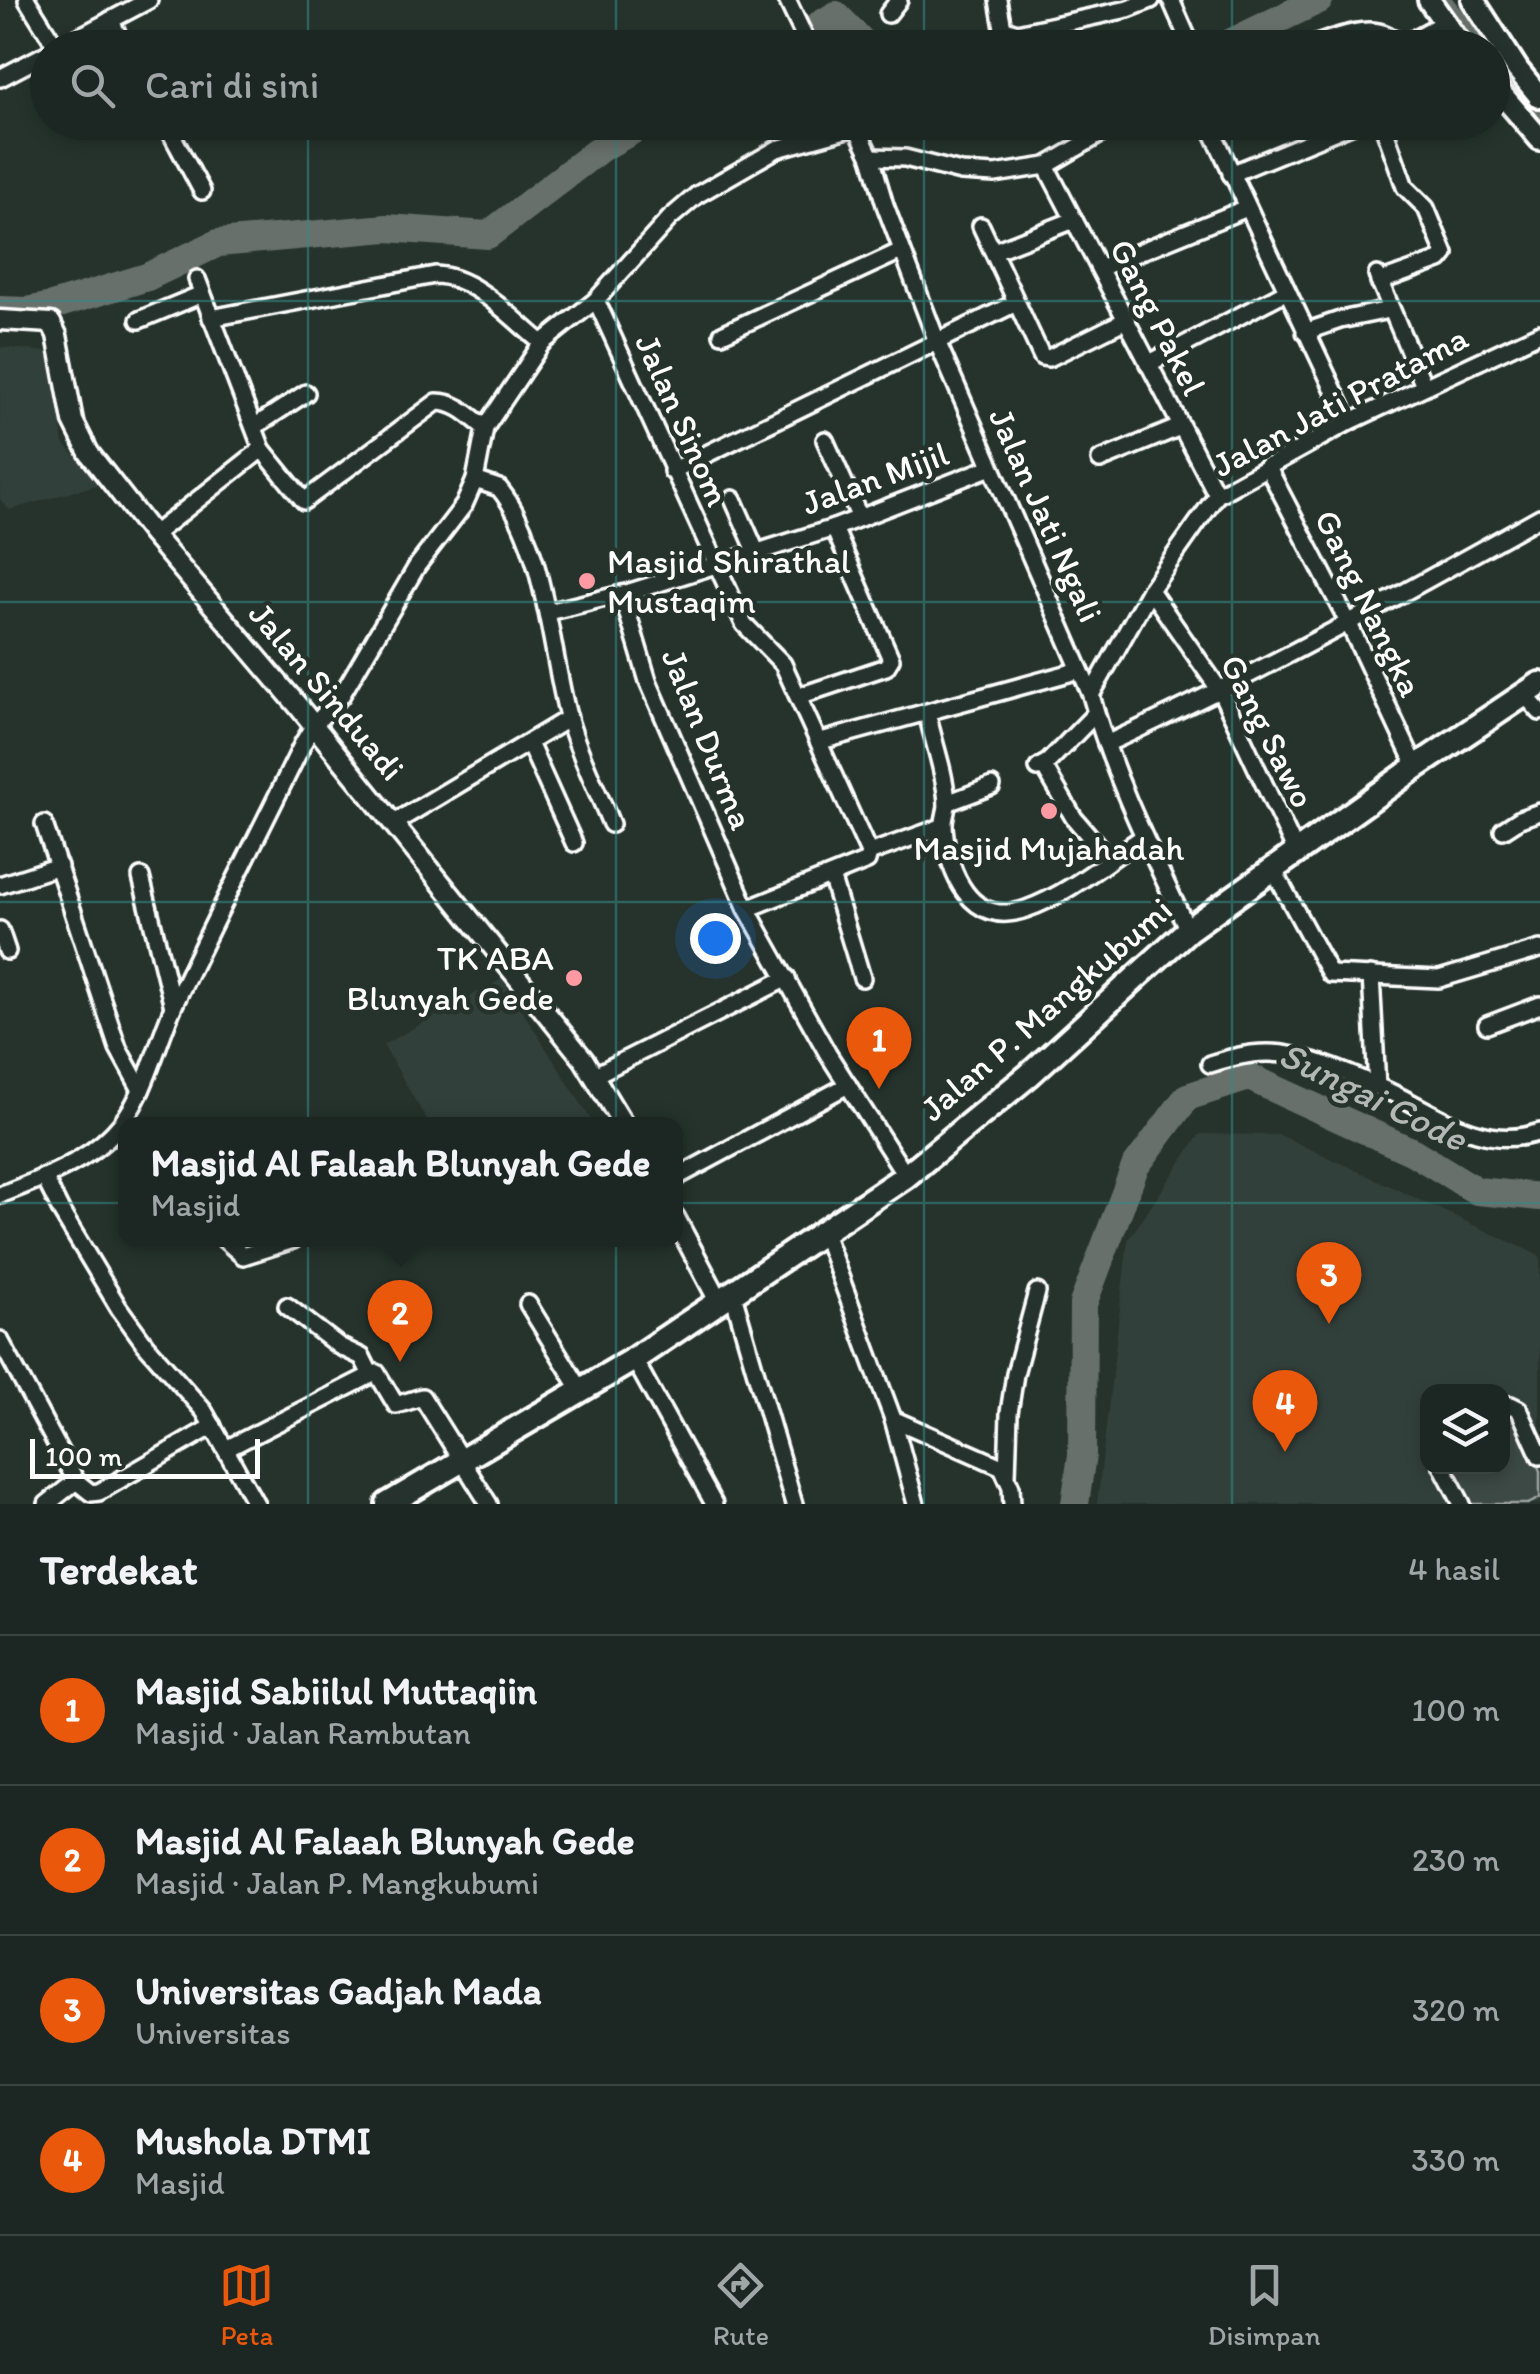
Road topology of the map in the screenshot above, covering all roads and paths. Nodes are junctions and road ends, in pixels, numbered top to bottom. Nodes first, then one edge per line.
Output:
1 (27, 0) edge
2 (148, 0) edge
3 (899, 0) edge
4 (998, 0) edge
5 (1152, 0) edge
6 (1431, 0) edge
7 (1473, 0) edge
8 (788, 4) edge
9 (1174, 6) edge
10 (888, 14) dead end
11 (110, 20) junction
12 (1444, 22) junction
13 (46, 30) edge
14 (91, 30) edge
15 (115, 30) edge
16 (801, 30) edge
17 (1009, 30) edge
18 (1031, 30) edge
19 (1184, 30) edge
20 (1430, 30) edge
21 (1450, 30) edge
22 (1492, 30) edge
23 (1510, 58) edge
24 (30, 62) edge
25 (0, 78) edge
26 (1540, 96) edge
27 (1510, 104) edge
28 (175, 140) edge
29 (806, 140) edge
30 (862, 140) edge
31 (1090, 140) edge
32 (1216, 140) edge
33 (1314, 140) edge
34 (1388, 140) edge
35 (1540, 140) edge
36 (871, 157) junction
37 (1046, 166) junction
38 (1231, 174) junction
39 (202, 191) dead end
40 (1247, 208) junction
41 (1074, 220) junction
42 (981, 226) dead end
43 (902, 251) junction
44 (994, 251) junction
45 (1100, 268) junction
46 (1286, 291) junction
47 (596, 300) junction
48 (1016, 303) junction
49 (1389, 310) junction
50 (211, 318) junction
51 (0, 320) edge
52 (139, 320) dead end
53 (1126, 320) junction
54 (1305, 332) junction
55 (1540, 333) edge
56 (722, 334) dead end
57 (936, 340) junction
58 (542, 342) junction
59 (1148, 364) junction
60 (1424, 386) junction
61 (306, 393) dead end
62 (1350, 422) junction
63 (254, 427) junction
64 (1180, 427) junction
65 (485, 428) junction
66 (824, 440) dead end
67 (262, 448) junction
68 (1100, 460) dead end
69 (1267, 466) junction
70 (992, 467) junction
71 (672, 470) junction
72 (475, 480) junction
73 (1218, 495) junction
74 (733, 499) dead end
75 (1540, 516) edge
76 (860, 518) junction
77 (834, 528) junction
78 (153, 535) junction
79 (756, 551) junction
80 (715, 563) junction
81 (1150, 590) junction
82 (630, 592) junction
83 (548, 612) junction
84 (1349, 624) junction
85 (1080, 670) junction
86 (1221, 692) junction
87 (1091, 695) junction
88 (799, 696) junction
89 (1535, 697) edge
90 (1096, 713) junction
91 (569, 718) junction
92 (930, 721) dead end
93 (314, 725) junction
94 (821, 742) junction
95 (529, 743) junction
96 (1106, 744) junction
97 (1416, 767) junction
98 (992, 786) dead end
99 (946, 803) junction
100 (1540, 812) edge
101 (394, 823) junction
102 (44, 824) dead end
103 (611, 824) dead end
104 (944, 826) junction
105 (1503, 830) dead end
106 (1143, 836) junction
107 (574, 843) dead end
108 (1296, 852) junction
109 (869, 853) junction
110 (1109, 859) junction
111 (59, 866) junction
112 (1273, 869) junction
113 (831, 876) junction
114 (141, 877) dead end
115 (0, 885) edge
116 (746, 909) junction
117 (0, 930) edge
118 (1188, 930) junction
119 (1540, 949) edge
120 (7, 951) dead end
121 (1371, 974) junction
122 (787, 978) junction
123 (862, 978) dead end
124 (1540, 1005) edge
125 (173, 1007) junction
126 (1486, 1025) dead end
127 (1210, 1064) dead end
128 (595, 1075) junction
129 (848, 1085) junction
130 (1377, 1087) junction
131 (141, 1090) junction
132 (129, 1117) edge
133 (619, 1117) edge
134 (118, 1129) edge
135 (1540, 1132) edge
136 (683, 1174) edge
137 (906, 1176) junction
138 (44, 1178) junction
139 (0, 1195) edge
140 (683, 1230) edge
141 (824, 1233) junction
142 (233, 1247) edge
143 (271, 1247) edge
144 (1037, 1292) dead end
145 (727, 1299) junction
146 (528, 1304) dead end
147 (287, 1306) dead end
148 (0, 1340) edge
149 (634, 1359) junction
150 (371, 1375) junction
151 (582, 1392) junction
152 (1510, 1405) edge
153 (893, 1419) junction
154 (213, 1426) junction
155 (226, 1449) junction
156 (1540, 1456) edge
157 (460, 1460) junction
158 (1446, 1474) edge
159 (1007, 1476) junction
160 (76, 1481) junction
161 (47, 1504) edge
162 (256, 1504) edge
163 (388, 1504) edge
164 (488, 1504) edge
165 (714, 1504) edge
166 (794, 1504) edge
167 (916, 1504) edge
168 (1012, 1504) edge
169 (1462, 1504) edge

1 - 13 street
2 - 11 street
3 - 10 street
4 - 17 street
5 - 18 street
6 - 12 main road
7 - 22 main road
8 - 16 street
9 - 19 street
11 - 14 street
11 - 15 street
12 - 20 street
12 - 21 main road
23 - 26 main road
24 - 25 street
27 - 35 main road
28 - 39 street
29 - 47 street
30 - 36 street, Jalan Jati Ngali
31 - 37 street
32 - 38 street
33 - 38 street
34 - 49 street
36 - 37 street
36 - 43 street, Jalan Jati Ngali
37 - 41 street, Gang Pakel
38 - 40 street
40 - 45 street
40 - 46 street
41 - 44 street
41 - 45 street, Gang Pakel
42 - 44 street
43 - 56 street
43 - 57 street, Jalan Jati Ngali
44 - 48 street
45 - 53 street, Gang Pakel
46 - 54 street
46 - 59 street
47 - 58 street
47 - 71 street, Jalan Sinom
48 - 53 street
48 - 57 street
49 - 54 street
49 - 60 street
50 - 52 street
50 - 58 street
50 - 63 street
51 - 78 street, Jalan Sinduadi
53 - 59 street, Gang Pakel
54 - 62 street
55 - 60 street, Jalan Jati Pratama
57 - 70 street, Jalan Jati Ngali
57 - 71 street
58 - 65 street
59 - 64 street, Gang Pakel
60 - 62 street, Jalan Jati Pratama
61 - 63 street
62 - 69 street, Jalan Jati Pratama
63 - 67 street
64 - 68 street
64 - 73 street, Gang Pakel
65 - 67 street
65 - 72 street
66 - 76 street
67 - 78 street
69 - 73 street, Jalan Jati Pratama
69 - 84 street, Gang Nangka
70 - 76 street, Jalan Mijil
70 - 85 street, Jalan Jati Ngali
71 - 80 street, Jalan Sinom
72 - 83 street
72 - 93 street
73 - 81 street, Jalan Jati Pratama
74 - 79 street
75 - 84 street
76 - 77 street, Jalan Mijil
77 - 79 street, Jalan Mijil
77 - 88 street
78 - 93 street, Jalan Sinduadi
79 - 80 street, Jalan Mijil
80 - 82 street, Jalan Mijil
80 - 88 street, Jalan Sinom
81 - 86 street, Gang Sawo
81 - 87 street, Jalan Jati Pratama
82 - 83 street, Jalan Mijil
82 - 116 street, Jalan Durma
83 - 91 street
84 - 86 street
84 - 97 street, Gang Nangka
85 - 87 street, Jalan Jati Ngali
85 - 94 street
86 - 96 street
86 - 108 street, Gang Sawo
87 - 90 street, Jalan Jati Ngali
88 - 94 street, Jalan Sinom
89 - 97 main road, Jalan P. Mangkubumi
90 - 96 street, Jalan Jati Ngali
90 - 110 street
91 - 95 street
91 - 103 street
92 - 99 street
93 - 101 street, Jalan Sinduadi
93 - 125 street
94 - 109 street, Jalan Sinom
95 - 101 street
95 - 107 street
96 - 106 street, Jalan Jati Ngali
97 - 108 main road, Jalan P. Mangkubumi
98 - 99 street
99 - 104 street
100 - 105 street
101 - 128 street, Jalan Sinduadi
102 - 111 street
104 - 109 street
104 - 110 street
106 - 110 street
106 - 118 street, Jalan Jati Ngali
108 - 112 main road, Jalan P. Mangkubumi
109 - 113 street
111 - 115 street
111 - 131 street
112 - 118 main road, Jalan P. Mangkubumi
112 - 121 street
113 - 116 street
113 - 123 street
114 - 125 street
116 - 122 street
117 - 120 street
118 - 137 main road, Jalan P. Mangkubumi
119 - 121 street
121 - 130 street
122 - 128 street
122 - 129 street
124 - 126 street
125 - 131 street
127 - 130 street
128 - 133 street, Jalan Sinduadi
129 - 136 street
129 - 137 street
130 - 135 street
131 - 132 street
134 - 138 street
137 - 141 main road, Jalan P. Mangkubumi
138 - 139 street
138 - 154 street
140 - 145 street
141 - 145 main road, Jalan P. Mangkubumi
141 - 153 street
142 - 143 street
144 - 159 street
145 - 149 main road, Jalan P. Mangkubumi
145 - 166 street
146 - 151 street
147 - 150 street
148 - 160 street
149 - 151 main road, Jalan P. Mangkubumi
149 - 165 street
150 - 155 street
150 - 157 street
151 - 157 main road, Jalan P. Mangkubumi
152 - 156 street
153 - 159 street
153 - 167 street
154 - 155 street
154 - 160 street
155 - 162 street
157 - 163 main road, Jalan P. Mangkubumi
157 - 164 street
158 - 169 street
159 - 168 street
160 - 161 street

